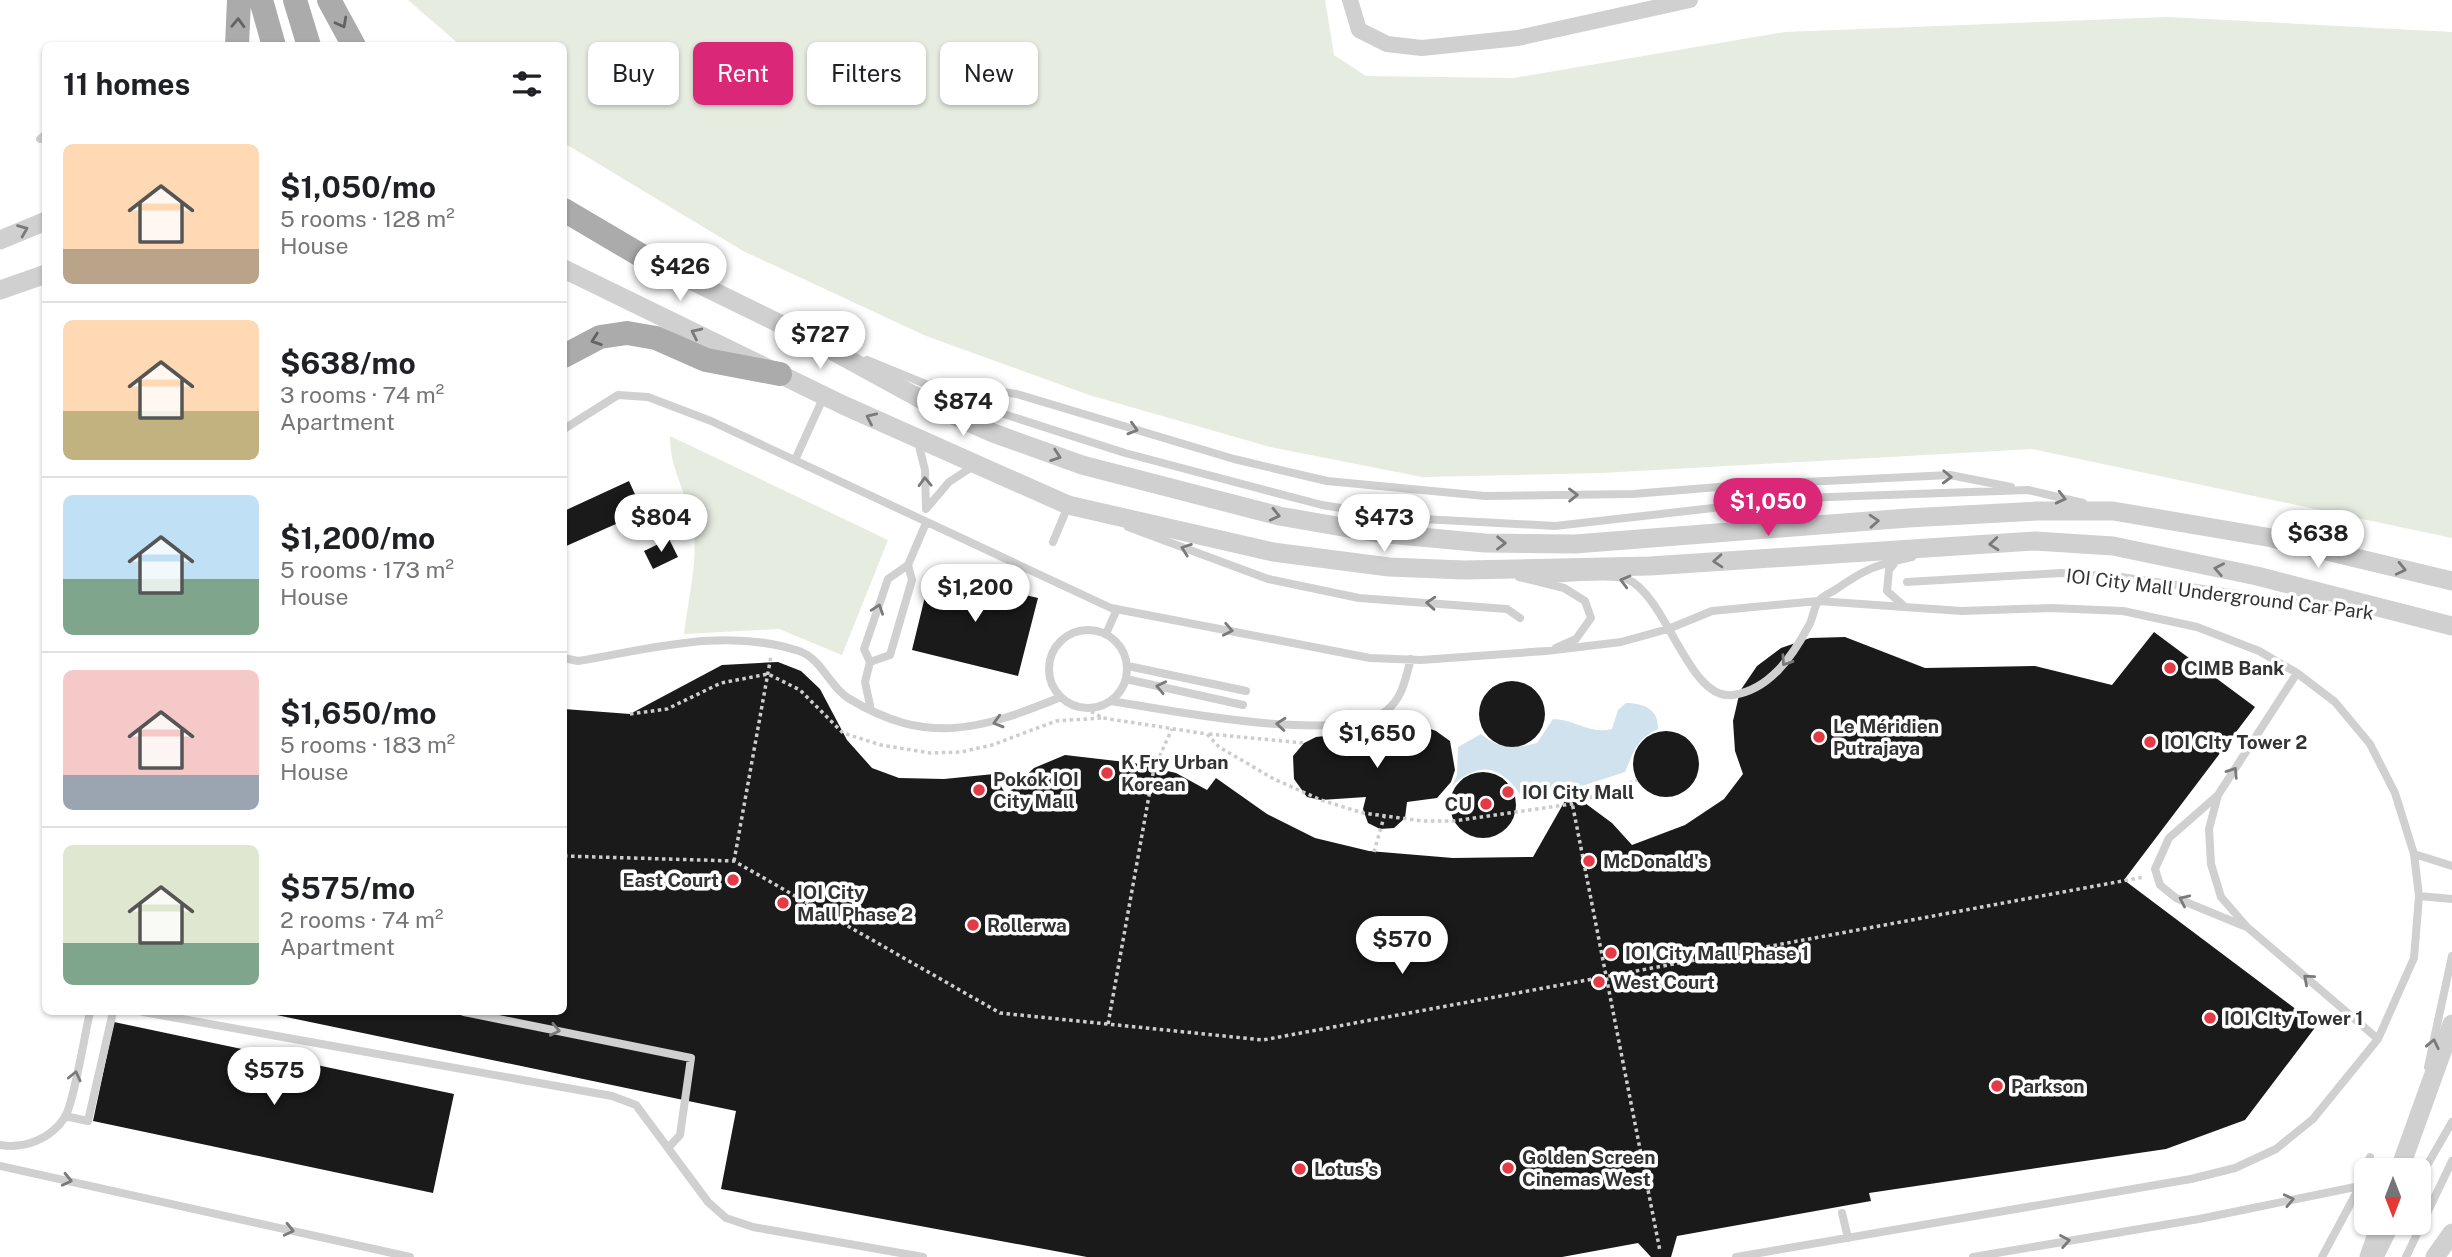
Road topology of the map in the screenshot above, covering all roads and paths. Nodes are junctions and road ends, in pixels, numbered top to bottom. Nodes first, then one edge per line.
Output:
1 (239, 0) edge
2 (261, 0) edge
3 (295, 0) edge
4 (329, 0) edge
5 (1350, 0) edge
6 (1690, 0) edge
7 (237, 42) edge
8 (273, 42) edge
9 (308, 42) edge
10 (352, 42) edge
11 (567, 212) edge
12 (567, 218) edge
13 (42, 223) edge
14 (0, 240) edge
15 (642, 256) junction
16 (567, 270) edge
17 (42, 275) edge
18 (0, 290) edge
19 (809, 338) junction
20 (567, 354) edge
21 (780, 374) junction
22 (924, 382) junction
23 (824, 396) junction
24 (567, 427) edge
25 (917, 439) junction
26 (795, 460) junction
27 (975, 465) junction
28 (2028, 490) junction
29 (1068, 505) junction
30 (2113, 510) junction
31 (926, 523) junction
32 (1052, 542) dead end
33 (1962, 547) junction
34 (1897, 560) junction
35 (908, 565) junction
36 (1464, 570) junction
37 (1537, 580) junction
38 (2452, 581) edge
39 (1907, 582) dead end
40 (1818, 601) junction
41 (1905, 607) junction
42 (1117, 609) junction
43 (1520, 618) dead end
44 (2450, 625) edge
45 (1668, 629) junction
46 (1106, 634) junction
47 (773, 644) junction
48 (1546, 651) junction
49 (567, 659) edge
50 (1411, 659) junction
51 (870, 662) junction
52 (1128, 666) junction
53 (2297, 673) junction
54 (1126, 679) junction
55 (1246, 691) dead end
56 (1061, 697) junction
57 (1111, 701) junction
58 (1243, 705) dead end
59 (1085, 708) junction
60 (871, 710) junction
61 (1180, 711) junction
62 (1172, 728) junction
63 (1207, 734) junction
64 (1304, 743) dead end
65 (1637, 780) dead end
66 (1570, 792) dead end
67 (2218, 795) junction
68 (1572, 804) junction
69 (1384, 817) junction
70 (1374, 852) dead end
71 (2414, 854) junction
72 (567, 856) edge
73 (734, 861) junction
74 (2452, 866) edge
75 (2157, 876) junction
76 (2419, 896) junction
77 (2452, 899) edge
78 (2247, 927) junction
79 (2452, 956) edge
80 (1606, 975) junction
81 (89, 1015) edge
82 (112, 1015) edge
83 (175, 1015) edge
84 (479, 1015) edge
85 (1108, 1024) junction
86 (2452, 1024) edge
87 (2378, 1039) junction
88 (65, 1116) junction
89 (2452, 1122) edge
90 (2413, 1135) junction
91 (0, 1145) edge
92 (669, 1147) junction
93 (2404, 1158) edge
94 (2431, 1158) edge
95 (2452, 1161) edge
96 (0, 1166) edge
97 (2354, 1187) edge
98 (2354, 1197) edge
99 (1842, 1213) dead end
100 (2452, 1233) edge
101 (2376, 1236) edge
102 (2390, 1236) edge
103 (1848, 1238) junction
104 (1660, 1251) dead end
105 (410, 1257) edge
106 (923, 1257) edge
107 (1736, 1257) edge
108 (1973, 1257) edge
109 (2322, 1257) edge
110 (2369, 1257) edge
111 (2380, 1257) edge
112 (2406, 1257) edge
113 (2435, 1257) edge

7 -> 1 main road
2 - 8 main road
3 - 9 main road
4 -> 10 main road
5 - 6 street
11 - 15 main road
12 - 15 street
14 -> 13 street
15 - 19 street
21 -> 16 street
17 - 18 street
19 - 22 lane
19 -> 30 street
21 -> 20 main road
21 - 23 street
22 -> 28 lane
22 - 28 lane
25 -> 23 street
23 - 26 lane
24 - 26 lane
25 - 27 street
27 -> 25 lane
26 - 31 lane
27 - 29 street
28 -> 30 lane
29 - 32 lane
29 - 36 street
43 -> 29 lane
30 -> 38 street
31 - 35 lane
31 - 42 lane
33 - 34 lane
33 -> 36 street
44 -> 33 street
34 - 40 lane
34 - 41 lane
51 -> 35 lane
35 - 51 lane
36 - 37 lane
45 -> 37 lane
37 - 48 lane
39 - 44 lane, IOI City Mall Underground Car Park
40 - 41 lane
40 - 45 lane
40 -> 45 lane
41 - 53 lane
42 - 46 lane
42 -> 50 lane
45 - 48 lane
46 - 52 lane
46 - 56 lane
47 - 49 lane
47 - 60 lane
47 - 73 path
48 - 50 lane
50 -> 61 lane
51 - 60 lane
52 - 54 lane
52 - 55 lane
67 -> 53 lane
53 - 71 lane
54 - 57 lane
58 -> 54 lane
56 - 59 lane
56 -> 60 lane
57 - 59 lane
57 - 61 lane
59 - 62 path
61 - 62 path
62 - 63 path
62 - 85 path
63 - 64 path
63 - 69 path
65 - 68 path
66 - 68 path
67 - 75 lane
67 - 78 lane
68 - 69 path
68 - 80 path
69 - 70 path
71 - 74 lane
71 - 76 lane
72 - 73 path
73 - 85 path
78 -> 75 lane
75 - 80 path
76 - 77 lane
76 - 87 lane
87 -> 78 lane
90 -> 79 lane
80 - 85 path
80 - 104 path
88 -> 81 lane
82 - 88 lane
83 - 92 lane
84 -> 92 lane
86 - 90 street
87 - 103 lane
88 - 91 lane
89 - 94 lane
90 - 93 street
92 - 106 lane
95 - 112 lane
96 -> 105 lane
108 -> 97 lane
98 - 109 lane
99 - 103 lane
100 - 113 street
101 - 110 street
102 - 111 lane
103 - 107 lane

